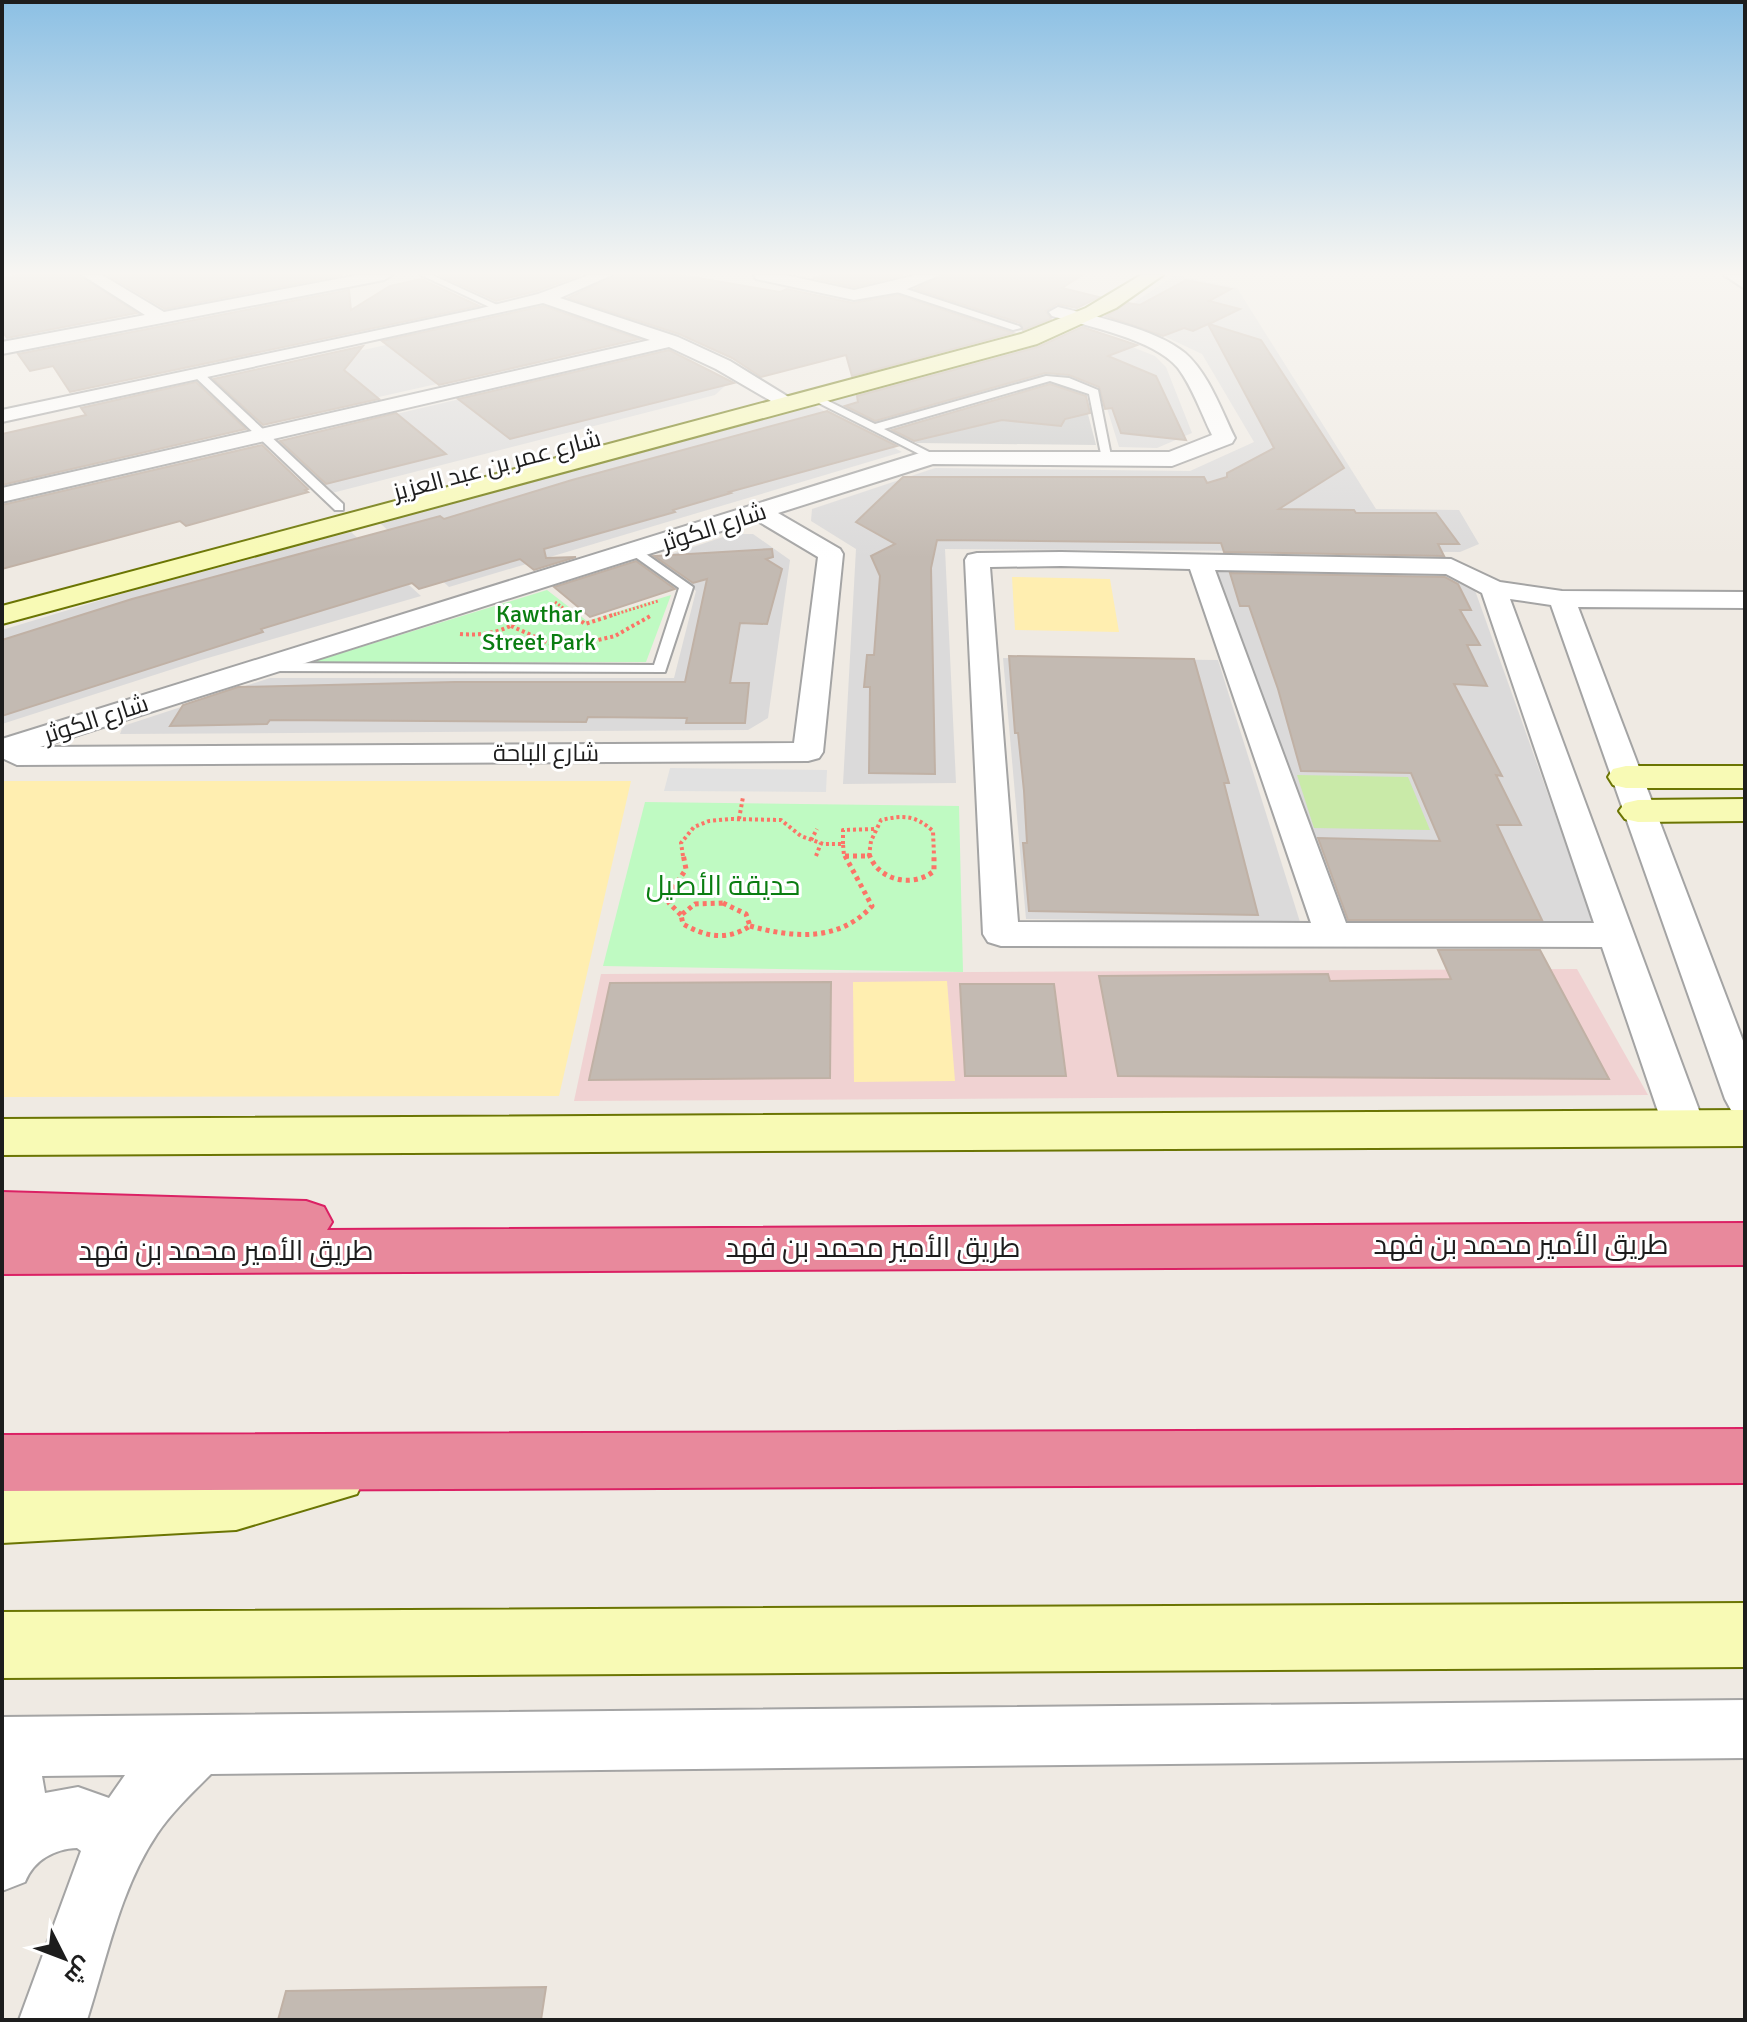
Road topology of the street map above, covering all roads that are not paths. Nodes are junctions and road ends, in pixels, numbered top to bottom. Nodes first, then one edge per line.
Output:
1 (220, 369) edge
2 (545, 369) edge
3 (732, 369) edge
4 (883, 369) edge
5 (907, 369) edge
6 (1187, 369) edge
7 (198, 374) junction
8 (11, 394) dead end
9 (791, 398) junction
10 (29, 409) junction
11 (2, 416) edge
12 (874, 428) junction
13 (263, 433) junction
14 (931, 457) junction
15 (1108, 459) junction
16 (2, 495) edge
17 (339, 507) junction
18 (760, 512) junction
19 (636, 551) junction
20 (1200, 562) junction
21 (1493, 589) junction
22 (2, 597) edge
23 (1562, 599) junction
24 (1745, 600) edge
25 (2, 615) edge
26 (259, 667) junction
27 (2, 749) edge
28 (2, 756) edge
29 (1745, 777) edge
30 (1632, 794) junction
31 (1745, 810) edge
32 (1333, 935) junction
33 (1616, 935) junction
34 (1745, 1099) edge
35 (1745, 1128) edge
36 (1685, 1129) junction
37 (2, 1137) edge
38 (2, 1212) edge
39 (1745, 1244) edge
40 (489, 1249) junction
41 (2, 1253) edge
42 (1745, 1456) edge
43 (383, 1462) junction
44 (2, 1463) edge
45 (2, 1514) edge
46 (1745, 1635) edge
47 (2, 1645) edge
48 (1745, 1729) edge
49 (201, 1743) junction
50 (2, 1747) edge
51 (2, 1755) edge
52 (116, 1844) junction
53 (5, 1855) edge
54 (53, 2020) edge

1 - 7 street
2 - 13 street
3 - 9 street
4 - 9 street, شارع عمر بن عبد العزيز
5 - 9 street
6 - 15 street, شارع الكوثر
7 - 10 street
7 - 13 lane
8 - 10 street
9 - 12 lane
9 - 17 street, شارع عمر بن عبد العزيز
9 - 25 street
10 - 11 street
12 - 14 lane
12 - 15 lane
13 - 16 street
13 - 17 lane
14 - 15 street, شارع الكوثر
14 - 18 street, شارع الكوثر
17 - 22 street, شارع عمر بن عبد العزيز
18 - 19 street, شارع الكوثر
18 - 28 street, شارع الباحة
19 - 26 street, شارع الكوثر
19 - 26 lane
20 - 21 street
20 - 32 street
20 - 32 street
21 - 23 street
21 - 33 street
23 - 24 street
23 - 30 street
26 - 27 street, شارع الكوثر
29 - 30 street
30 - 31 street
30 - 34 street
32 - 33 street
33 - 36 street
35 - 36 street
36 - 37 street
38 - 40 highway
39 - 40 highway, طريق الأمير محمد بن فهد
40 - 41 highway, طريق الأمير محمد بن فهد
42 - 43 highway
43 - 44 highway
43 - 45 street
46 - 47 street
48 - 49 street
49 - 50 street
49 - 52 street
51 - 53 street
52 - 53 street
52 - 54 street

